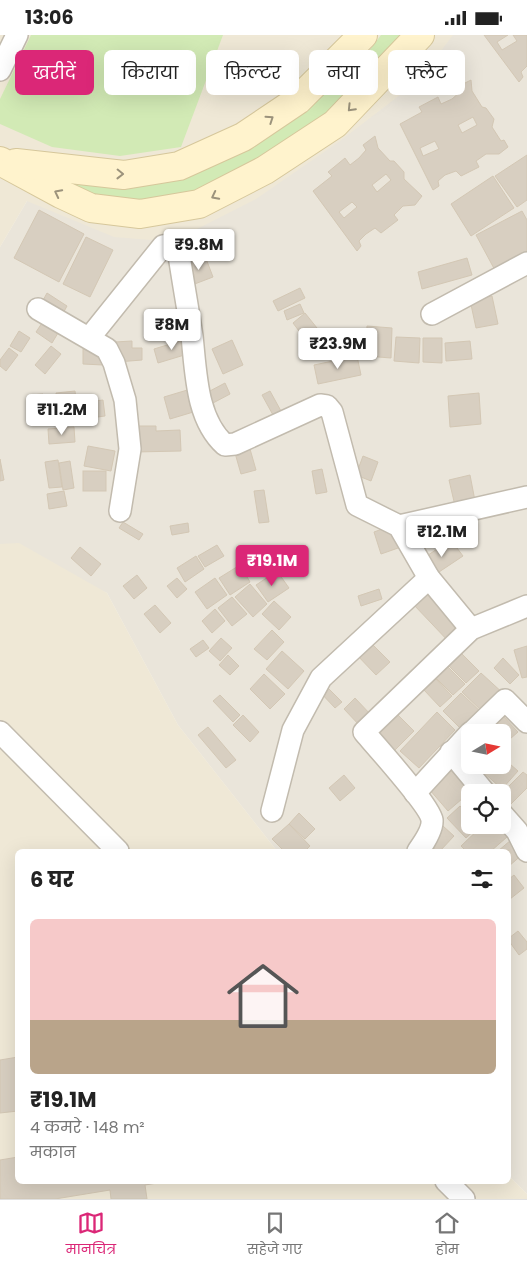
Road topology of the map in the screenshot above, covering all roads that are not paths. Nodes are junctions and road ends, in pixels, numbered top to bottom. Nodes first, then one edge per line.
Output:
1 (17, 35) edge
2 (363, 35) edge
3 (420, 35) edge
4 (0, 70) edge
5 (1, 161) edge
6 (527, 263) edge
7 (38, 309) dead end
8 (432, 314) dead end
9 (90, 337) junction
10 (527, 497) edge
11 (120, 511) dead end
12 (399, 526) junction
13 (429, 578) junction
14 (527, 606) edge
15 (471, 629) junction
16 (527, 722) edge
17 (479, 724) edge
18 (0, 733) edge
19 (461, 742) edge
20 (451, 752) junction
21 (477, 784) edge
22 (415, 793) junction
23 (272, 811) dead end
24 (511, 819) edge
25 (522, 826) edge
26 (116, 849) edge
27 (419, 849) edge
28 (527, 851) edge
29 (449, 1184) edge
30 (464, 1199) edge

1 - 4 street
5 -> 2 street
3 -> 5 street
6 - 8 street
7 - 9 street
9 - 11 street
9 - 12 street
10 - 12 street
12 - 13 street
13 - 15 street
13 - 23 street
14 - 15 street
15 - 22 street
16 - 17 street
18 - 26 street
19 - 20 street
20 - 21 street
20 - 22 street
22 - 27 street
24 - 25 street
25 - 28 street
29 - 30 street

